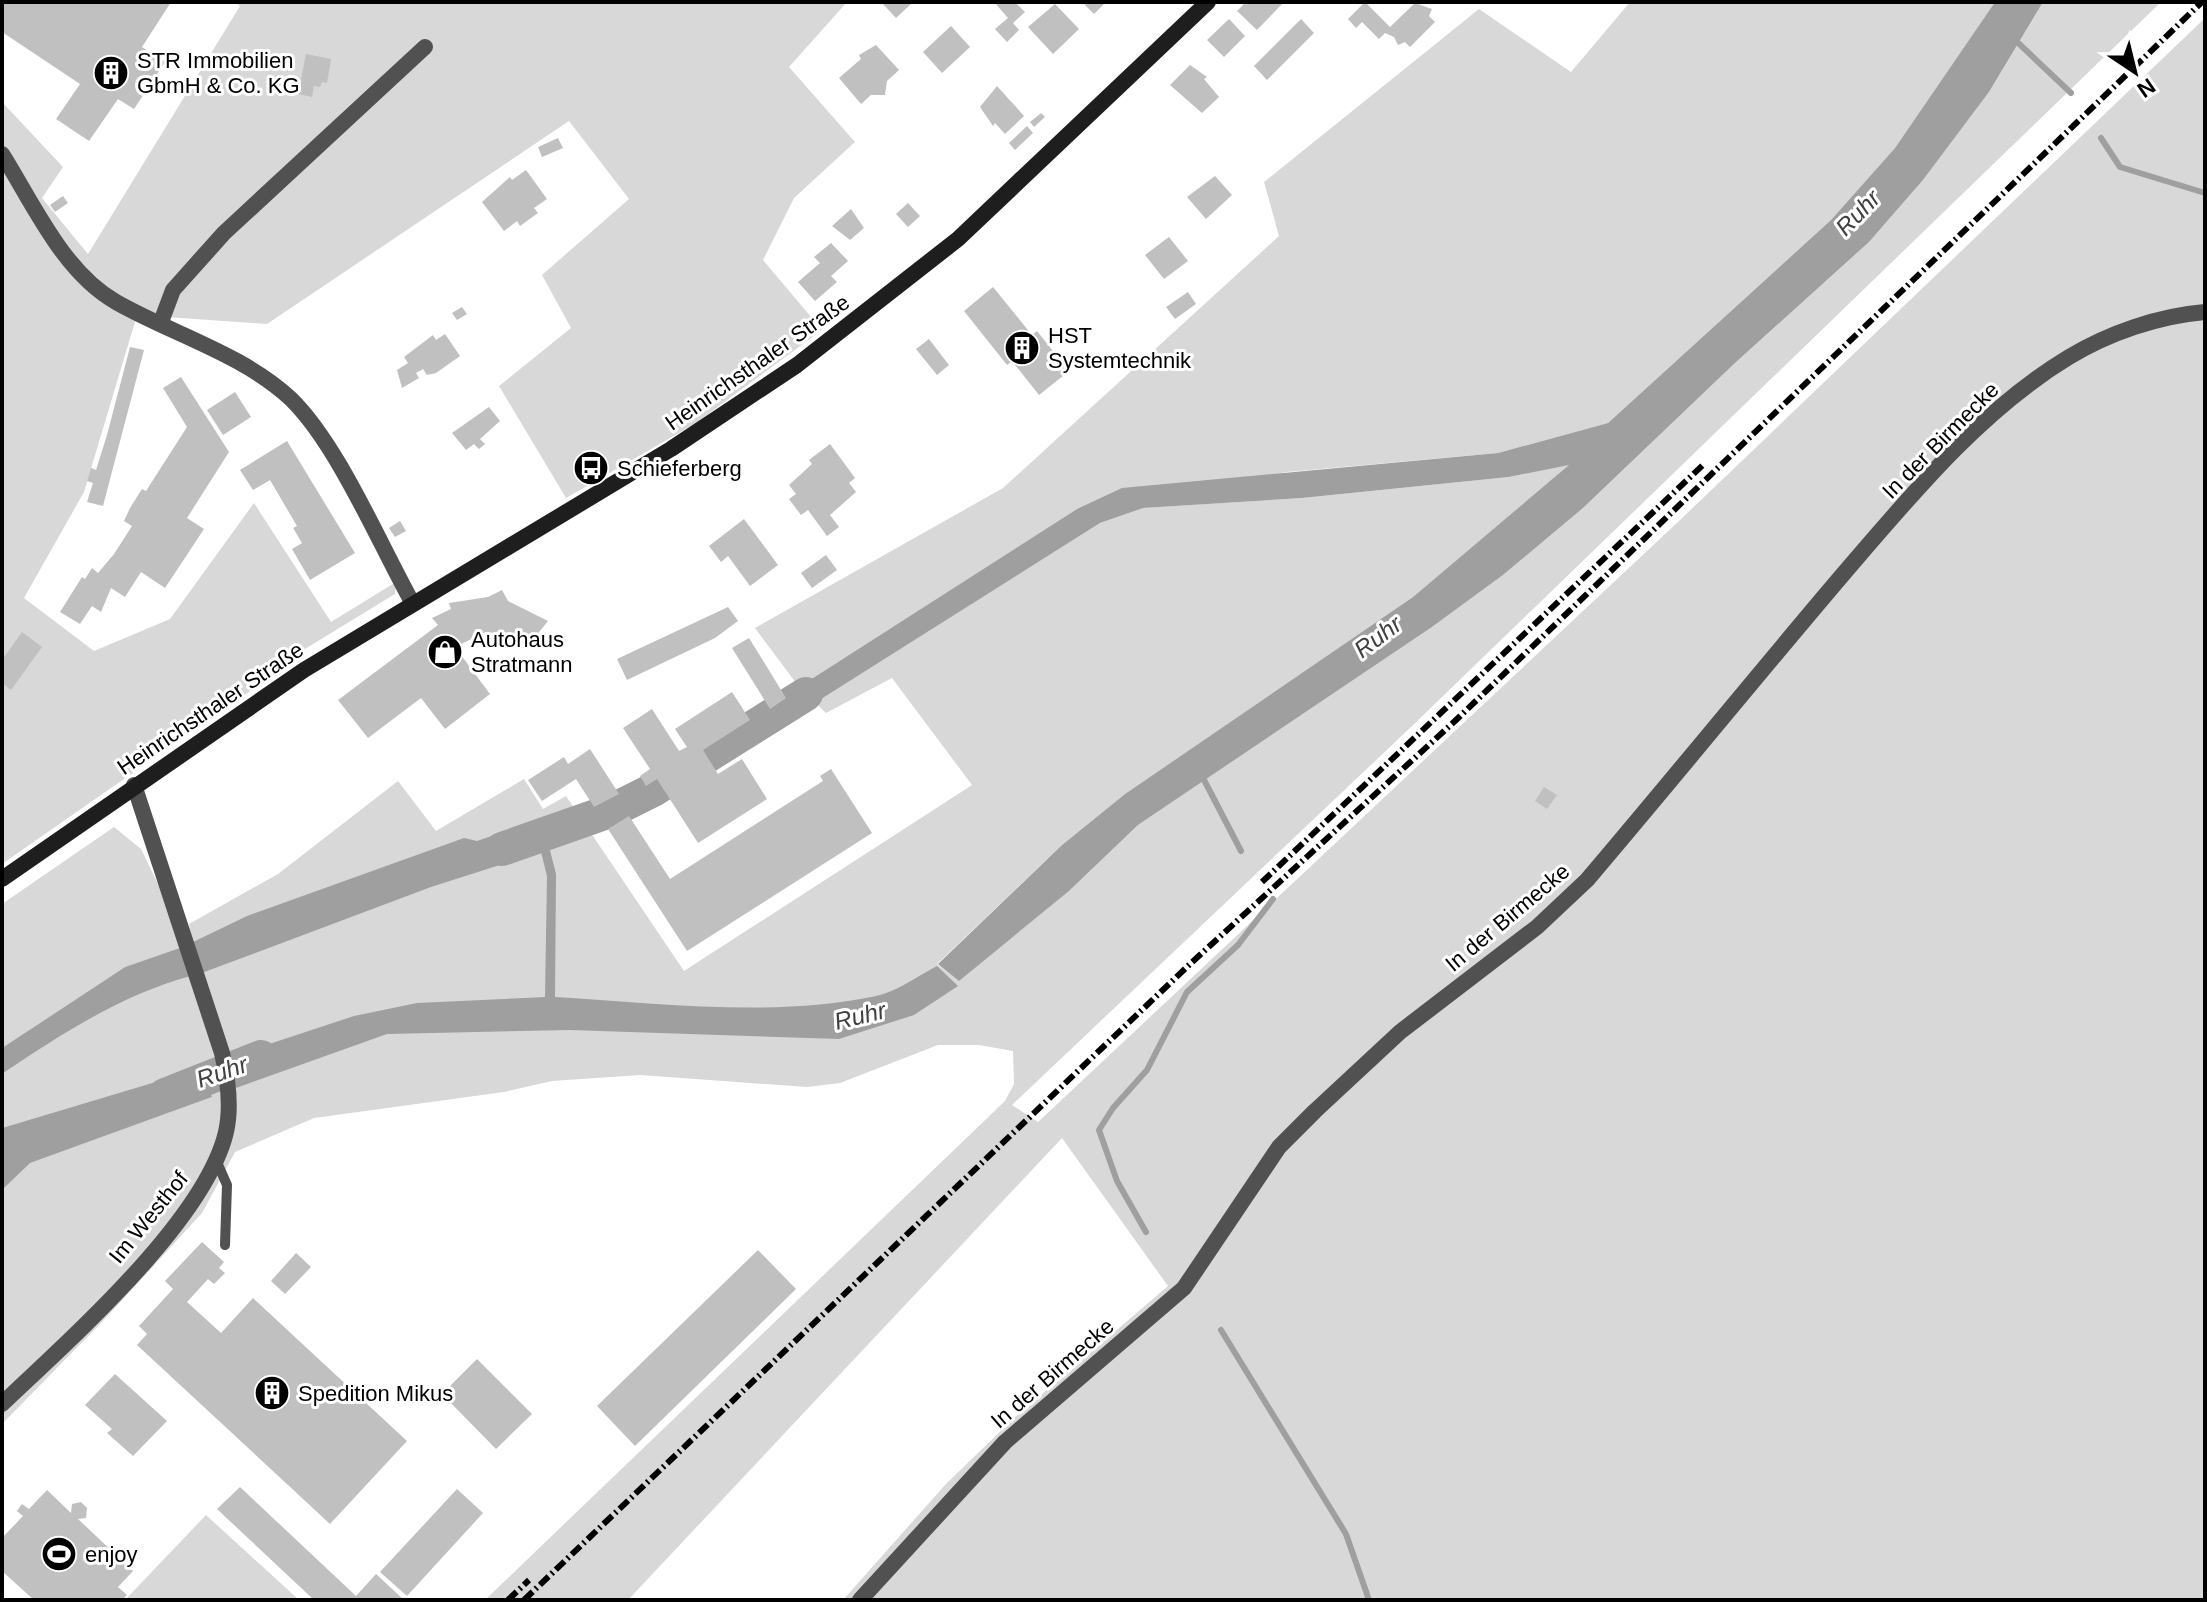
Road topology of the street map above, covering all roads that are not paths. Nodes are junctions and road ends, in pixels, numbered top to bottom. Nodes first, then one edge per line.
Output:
1 (1208, 2) edge
2 (425, 47) dead end
3 (2, 154) edge
4 (2205, 312) edge
5 (161, 322) junction
6 (412, 602) junction
7 (134, 785) junction
8 (2, 879) edge
9 (216, 1160) junction
10 (225, 1245) dead end
11 (2, 1404) edge
12 (860, 1600) edge

1 - 6 main road, Heinrichsthaler Straße
2 - 5 street
3 - 5 street
4 - 12 street, In der Birmecke
5 - 6 street
6 - 7 main road, Heinrichsthaler Straße
7 - 8 main road, Heinrichsthaler Straße
7 - 9 street, Im Westhof
9 - 10 lane
9 - 11 street, Im Westhof

